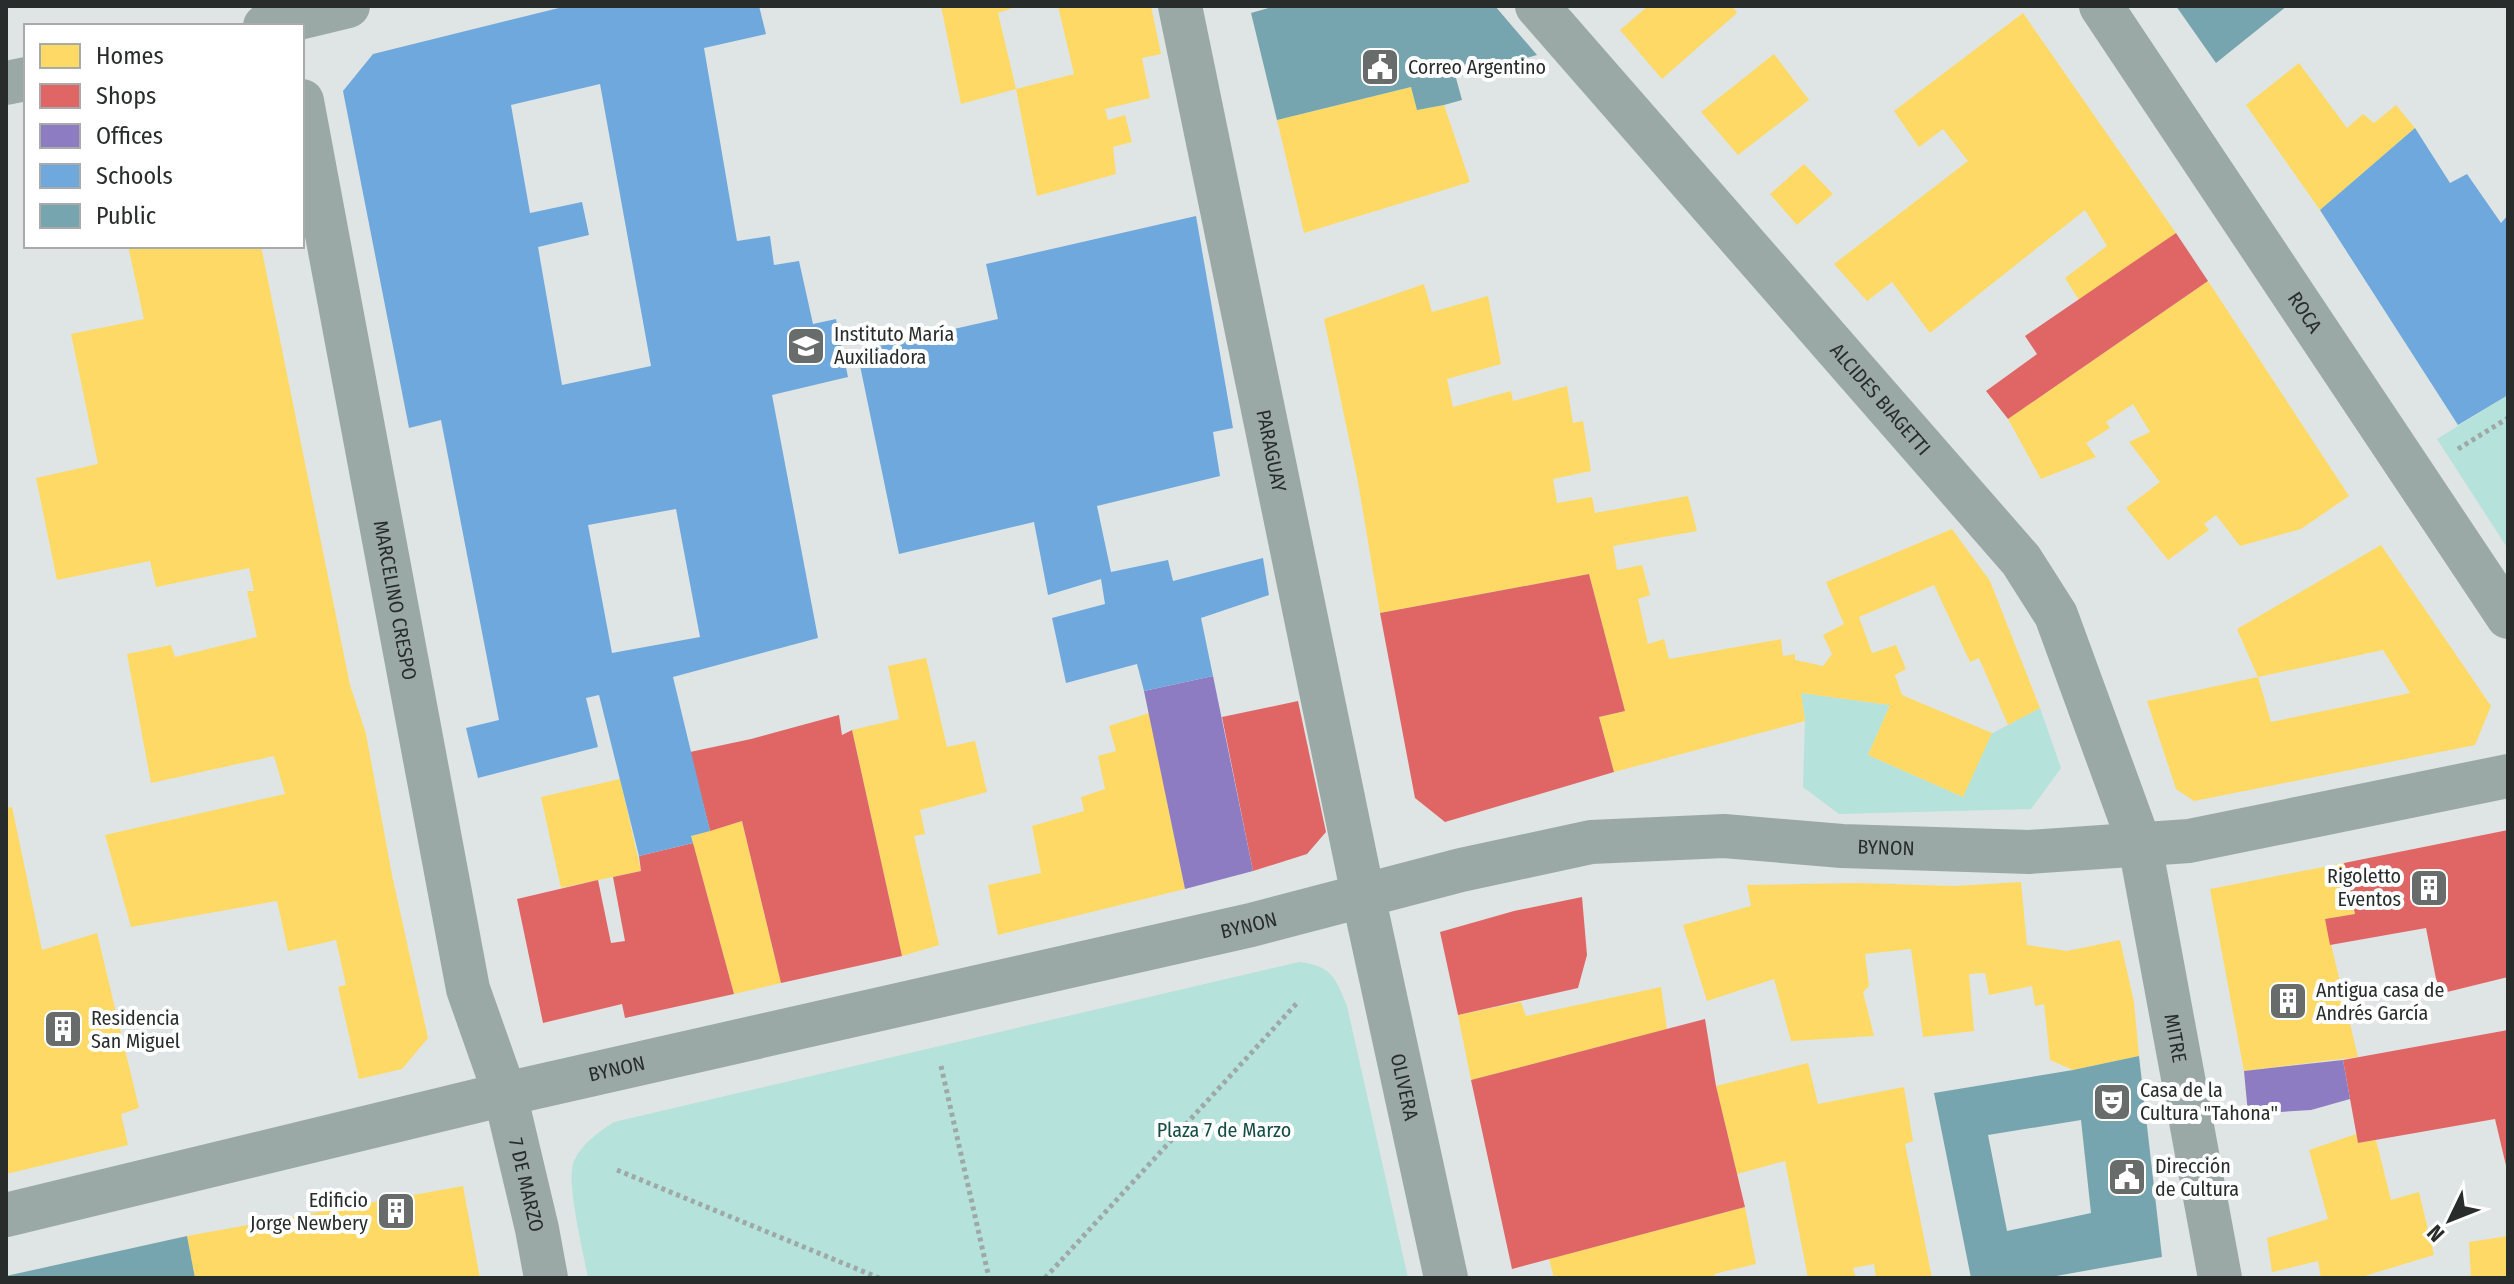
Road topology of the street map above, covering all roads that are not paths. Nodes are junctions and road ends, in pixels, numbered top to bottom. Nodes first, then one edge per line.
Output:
1 (348, 6) edge
2 (1180, 6) edge
3 (1537, 6) edge
4 (2101, 6) edge
5 (281, 20) edge
6 (304, 112) edge
7 (2508, 617) edge
8 (2508, 776) edge
9 (2140, 845) junction
10 (1363, 895) junction
11 (505, 1094) junction
12 (6, 1215) edge
13 (546, 1278) edge
14 (1446, 1278) edge
15 (2220, 1278) edge

1 - 5 street
2 - 10 street, PARAGUAY
3 - 9 street, ALCIDES BIAGETTI
4 - 7 street, ROCA
6 - 11 street, MARCELINO CRESPO
8 - 9 street, BYNON
9 - 10 street, BYNON
9 - 15 street, MITRE
10 - 11 street, BYNON
10 - 14 street, OLIVERA
11 - 12 street, BYNON
11 - 13 street, 7 DE MARZO

